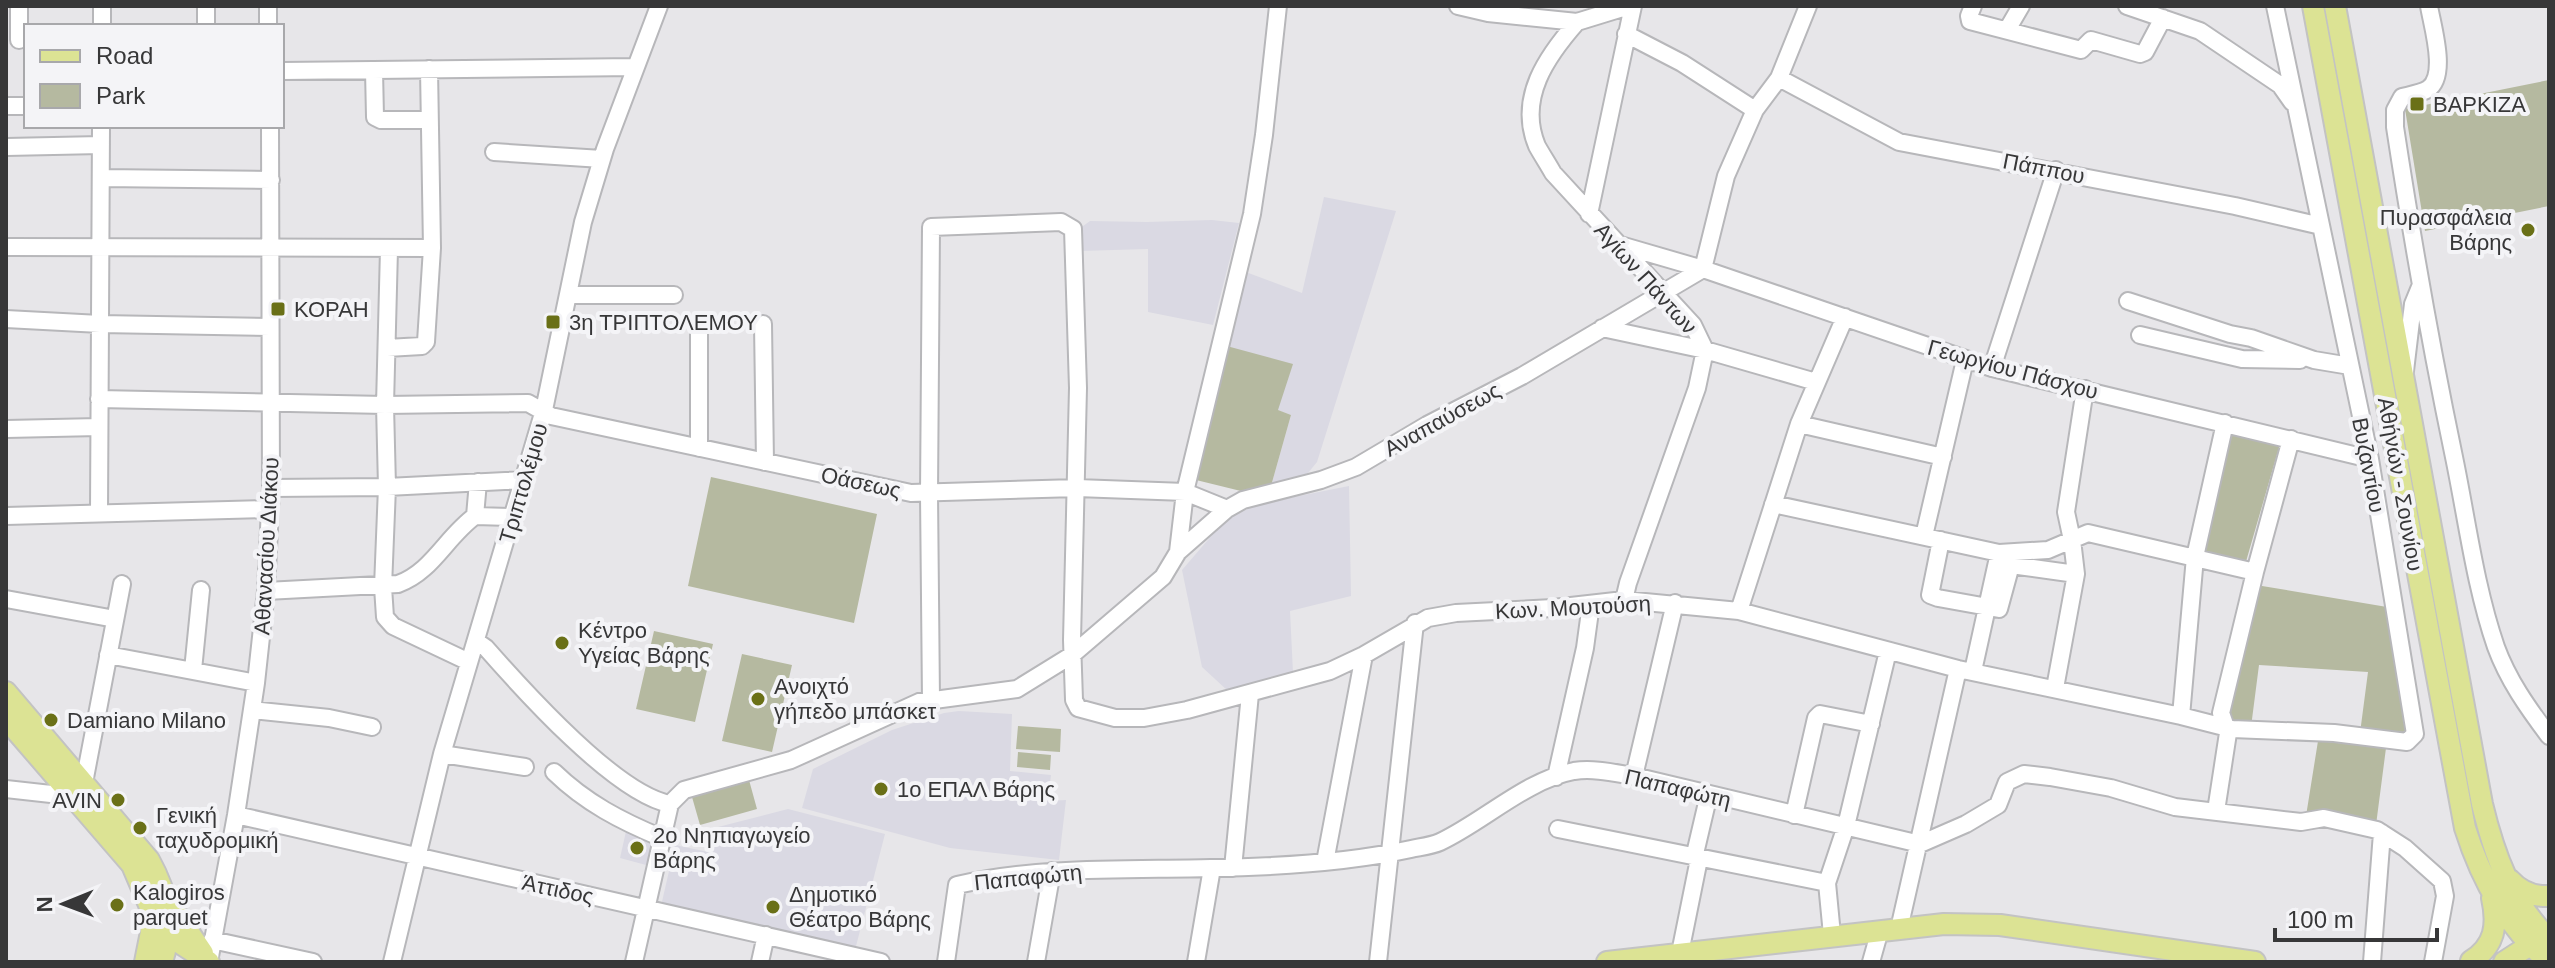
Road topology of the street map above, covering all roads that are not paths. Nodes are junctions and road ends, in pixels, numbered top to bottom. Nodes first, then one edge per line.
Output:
1 (19, 6) edge
2 (659, 6) edge
3 (1278, 6) edge
4 (1458, 6) edge
5 (1631, 6) edge
6 (1808, 6) edge
7 (1973, 6) edge
8 (2021, 6) edge
9 (2127, 6) edge
10 (2275, 6) edge
11 (2313, 6) edge
12 (2335, 6) edge
13 (2429, 6) edge
14 (2163, 18) junction
15 (1577, 22) junction
16 (2007, 30) junction
17 (1626, 34) junction
18 (17, 40) edge
19 (634, 67) junction
20 (429, 69) junction
21 (374, 70) junction
22 (284, 71) edge
23 (1779, 78) junction
24 (2296, 108) junction
25 (1755, 110) junction
26 (429, 120) junction
27 (101, 128) edge
28 (270, 128) edge
29 (101, 145) junction
30 (6, 147) edge
31 (494, 152) dead end
32 (602, 159) junction
33 (2056, 170) junction
34 (102, 178) junction
35 (271, 180) junction
36 (1589, 214) junction
37 (2321, 226) junction
38 (1617, 244) junction
39 (6, 247) edge
40 (432, 248) junction
41 (101, 249) junction
42 (271, 249) junction
43 (389, 249) junction
44 (1703, 269) junction
45 (2420, 287) junction
46 (1662, 291) junction
47 (568, 295) junction
48 (674, 295) dead end
49 (2128, 301) dead end
50 (1845, 317) junction
51 (6, 319) edge
52 (100, 324) junction
53 (763, 324) dead end
54 (270, 327) junction
55 (699, 327) dead end
56 (1602, 328) junction
57 (2140, 335) dead end
58 (387, 348) junction
59 (1705, 350) junction
60 (1965, 360) junction
61 (2314, 360) junction
62 (2350, 366) junction
63 (1992, 368) junction
64 (2403, 380) junction
65 (1816, 382) junction
66 (2085, 389) junction
67 (99, 399) junction
68 (272, 403) junction
69 (385, 405) junction
70 (544, 410) junction
71 (2225, 423) junction
72 (1799, 424) junction
73 (99, 427) junction
74 (6, 429) edge
75 (2291, 439) junction
76 (699, 448) junction
77 (1943, 457) junction
78 (2370, 459) junction
79 (765, 462) junction
80 (525, 480) junction
81 (478, 482) junction
82 (387, 487) junction
83 (271, 488) junction
84 (1077, 488) junction
85 (1185, 492) junction
86 (929, 494) junction
87 (1773, 504) junction
88 (270, 509) junction
89 (1227, 509) junction
90 (99, 513) junction
91 (6, 516) edge
92 (475, 516) junction
93 (514, 517) junction
94 (1924, 536) junction
95 (1941, 540) junction
96 (2072, 540) junction
97 (1178, 552) junction
98 (1999, 553) junction
99 (2195, 557) junction
100 (2255, 572) junction
101 (2076, 574) junction
102 (122, 584) dead end
103 (383, 587) junction
104 (201, 590) dead end
105 (266, 591) junction
106 (6, 599) edge
107 (1624, 600) junction
108 (1675, 603) junction
109 (1591, 604) junction
110 (1987, 608) junction
111 (1739, 611) junction
112 (115, 619) junction
113 (1415, 623) junction
114 (476, 641) junction
115 (1888, 651) junction
116 (108, 655) junction
117 (1072, 655) junction
118 (1364, 655) junction
119 (469, 662) junction
120 (193, 670) junction
121 (1965, 670) junction
122 (256, 683) junction
123 (2055, 688) junction
124 (6, 692) edge
125 (1250, 694) junction
126 (931, 700) junction
127 (252, 710) junction
128 (2181, 716) junction
129 (6, 719) edge
130 (1871, 724) junction
131 (2225, 726) junction
132 (372, 727) dead end
133 (2549, 736) edge
134 (442, 754) junction
135 (525, 767) dead end
136 (554, 772) dead end
137 (1634, 776) junction
138 (1556, 777) junction
139 (74, 786) junction
140 (6, 789) edge
141 (1709, 794) junction
142 (670, 804) junction
143 (2216, 811) junction
144 (236, 815) junction
145 (1794, 815) junction
146 (1846, 826) junction
147 (1558, 829) dead end
148 (2382, 833) junction
149 (662, 838) junction
150 (1920, 844) junction
151 (1391, 853) junction
152 (417, 858) junction
153 (1696, 858) junction
154 (1325, 862) junction
155 (1212, 868) junction
156 (1233, 868) junction
157 (2490, 869) junction
158 (1052, 871) junction
159 (1827, 883) junction
160 (2549, 896) edge
161 (167, 900) junction
162 (646, 908) junction
163 (151, 914) junction
164 (1890, 929) junction
165 (2540, 932) edge
166 (766, 935) junction
167 (1832, 935) junction
168 (169, 936) junction
169 (212, 940) junction
170 (1680, 953) junction
171 (1736, 954) edge
172 (876, 961) edge
173 (145, 962) edge
174 (162, 962) edge
175 (209, 962) edge
176 (313, 962) edge
177 (392, 962) edge
178 (634, 962) edge
179 (760, 962) edge
180 (946, 962) edge
181 (1036, 962) edge
182 (1196, 962) edge
183 (1378, 962) edge
184 (1607, 962) edge
185 (1871, 962) edge
186 (2255, 962) edge
187 (2372, 962) edge
188 (2433, 962) edge
189 (2469, 962) edge
190 (2504, 962) edge
191 (2549, 962) edge

1 - 18 street
2 - 19 street, Τριπτολέμου
3 - 85 street
4 - 15 street
5 - 15 street
5 - 17 street
6 - 23 street
7 - 16 street
8 - 16 street
9 - 14 street
10 - 24 street, Βυζαντίου
11 - 157 main road, Αθήνών - Σουνίου
12 - 64 main road, Αθήνών - Σουνίου
13 - 45 street
14 - 16 street
14 - 24 street
15 - 36 street, Αγίων Πάντων
17 - 25 street
17 - 36 street
19 - 20 street
19 - 32 street, Τριπτολέμου
20 - 21 street
20 - 26 street
21 - 22 street
21 - 26 street
23 - 25 street
23 - 33 street, Πάππου
24 - 37 street, Βυζαντίου
25 - 44 street
26 - 40 street
27 - 29 street
28 - 35 street, Αθανασίου Διάκου
29 - 30 street
29 - 34 street
31 - 32 street
32 - 47 street, Τριπτολέμου
33 - 37 street, Πάππου
33 - 63 street
34 - 35 street
34 - 41 street
35 - 42 street, Αθανασίου Διάκου
36 - 38 street, Αγίων Πάντων
37 - 62 street, Βυζαντίου
38 - 44 street, Γεωργίου Πάσχου
38 - 46 street, Αγίων Πάντων
39 - 41 street
40 - 43 street
40 - 58 street
41 - 42 street
41 - 52 street
42 - 43 street
42 - 54 street, Αθανασίου Διάκου
43 - 58 street
44 - 46 street, Αναπαύσεως
44 - 50 street, Γεωργίου Πάσχου
45 - 64 street
45 - 133 street
46 - 56 street, Αναπαύσεως
46 - 59 street, Αγίων Πάντων
47 - 48 street
47 - 70 street, Τριπτολέμου
49 - 61 street
50 - 60 street, Γεωργίου Πάσχου
50 - 65 street
51 - 52 street
52 - 54 street
52 - 67 street
53 - 79 street
54 - 68 street, Αθανασίου Διάκου
55 - 76 street
56 - 59 street
56 - 89 street, Αναπαύσεως
57 - 61 street
58 - 69 street
59 - 65 street
59 - 107 street, Αγίων Πάντων
60 - 63 street, Γεωργίου Πάσχου
60 - 77 street
61 - 62 street
62 - 78 street, Βυζαντίου
63 - 66 street, Γεωργίου Πάσχου
64 - 157 main road, Αθήνών - Σουνίου
65 - 72 street
66 - 71 street, Γεωργίου Πάσχου
66 - 96 street
67 - 68 street, Οάσεως
67 - 73 street
68 - 69 street, Οάσεως
68 - 83 street, Αθανασίου Διάκου
69 - 70 street, Οάσεως
69 - 82 street
70 - 76 street, Οάσεως
70 - 80 street, Τριπτολέμου
71 - 75 street, Γεωργίου Πάσχου
71 - 99 street
72 - 77 street
72 - 87 street
73 - 74 street
73 - 90 street
75 - 78 street, Γεωργίου Πάσχου
75 - 100 street
76 - 79 street, Οάσεως
77 - 94 street
78 - 131 street, Βυζαντίου
79 - 86 street, Οάσεως
80 - 81 street
80 - 93 street, Τριπτολέμου
81 - 82 street
81 - 92 street
82 - 83 street
82 - 103 street
83 - 88 street, Αθανασίου Διάκου
84 - 85 street, Οάσεως
84 - 86 street, Οάσεως
84 - 86 street, Κων. Μουτούση
84 - 117 street, Κων. Μουτούση
85 - 89 street, Οάσεως
85 - 97 street
86 - 126 street
87 - 94 street
87 - 111 street
88 - 90 street
88 - 105 street, Αθανασίου Διάκου
89 - 97 street, Αναπαύσεως
90 - 91 street
92 - 93 street
92 - 103 street
93 - 114 street, Τριπτολέμου
94 - 95 street
95 - 98 street
95 - 110 street
96 - 98 street
96 - 99 street
96 - 101 street
97 - 117 street, Αναπαύσεως
98 - 110 street
99 - 100 street
99 - 128 street
100 - 131 street
101 - 110 street
101 - 123 street
102 - 112 street
103 - 105 street
103 - 119 street
104 - 120 street
105 - 122 street, Αθανασίου Διάκου
106 - 112 street
107 - 108 street, Κων. Μουτούση
107 - 109 street, Κων. Μουτούση
108 - 111 street, Κων. Μουτούση
108 - 137 street
109 - 113 street, Κων. Μουτούση
109 - 138 street
110 - 121 street
111 - 115 street, Κων. Μουτούση
112 - 116 street
113 - 118 street, Κων. Μουτούση
113 - 151 street
114 - 119 street, Τριπτολέμου
114 - 142 street
115 - 121 street, Κων. Μουτούση
115 - 130 street
116 - 120 street
116 - 139 street
117 - 125 street, Κων. Μουτούση
117 - 126 street, Αναπαύσεως
118 - 125 street, Κων. Μουτούση
118 - 154 street
119 - 134 street, Τριπτολέμου
120 - 122 street
121 - 123 street, Κων. Μουτούση
121 - 150 street
122 - 127 street, Αθανασίου Διάκου
123 - 128 street, Κων. Μουτούση
124 - 139 main road
125 - 156 street
126 - 142 street, Αναπαύσεως
127 - 132 street
127 - 144 street, Αθανασίου Διάκου
128 - 131 street, Κων. Μουτούση
129 - 139 main road
130 - 145 street
130 - 146 street
131 - 143 street
134 - 135 street
134 - 152 street, Τριπτολέμου
136 - 149 street
137 - 138 street, Παπαφώτη
137 - 141 street, Παπαφώτη
138 - 151 street, Παπαφώτη
139 - 140 street
139 - 161 main road
139 - 163 main road
141 - 145 street, Παπαφώτη
141 - 153 street
142 - 149 street
143 - 148 street
143 - 150 street
144 - 152 street, Άττιδος
144 - 169 street, Αθανασίου Διάκου
145 - 146 street, Παπαφώτη
146 - 150 street, Παπαφώτη
146 - 159 street
147 - 153 street
148 - 187 street
148 - 188 street
149 - 162 street
150 - 164 street
151 - 154 street, Παπαφώτη
151 - 183 street
152 - 162 street, Άττιδος
152 - 177 street, Τριπτολέμου
153 - 159 street
153 - 170 street
154 - 156 street, Παπαφώτη
155 - 156 street, Παπαφώτη
155 - 158 street, Παπαφώτη
155 - 182 street
157 - 160 main road
157 - 165 main road, Αθήνών - Σουνίου
157 - 189 main road
158 - 180 street, Παπαφώτη
158 - 181 street
159 - 167 street
161 - 168 main road
161 - 175 main road
162 - 166 street, Άττιδος
162 - 178 street
163 - 168 main road
163 - 173 main road
164 - 167 main road
164 - 185 street
164 - 186 main road
165 - 189 main road
165 - 190 main road
165 - 191 main road, Αθήνών - Σουνίου
166 - 172 street, Άττιδος
166 - 179 street
167 - 171 main road
168 - 174 main road
168 - 175 main road
169 - 175 street, Αθανασίου Διάκου
169 - 176 street
170 - 171 main road
170 - 184 main road

